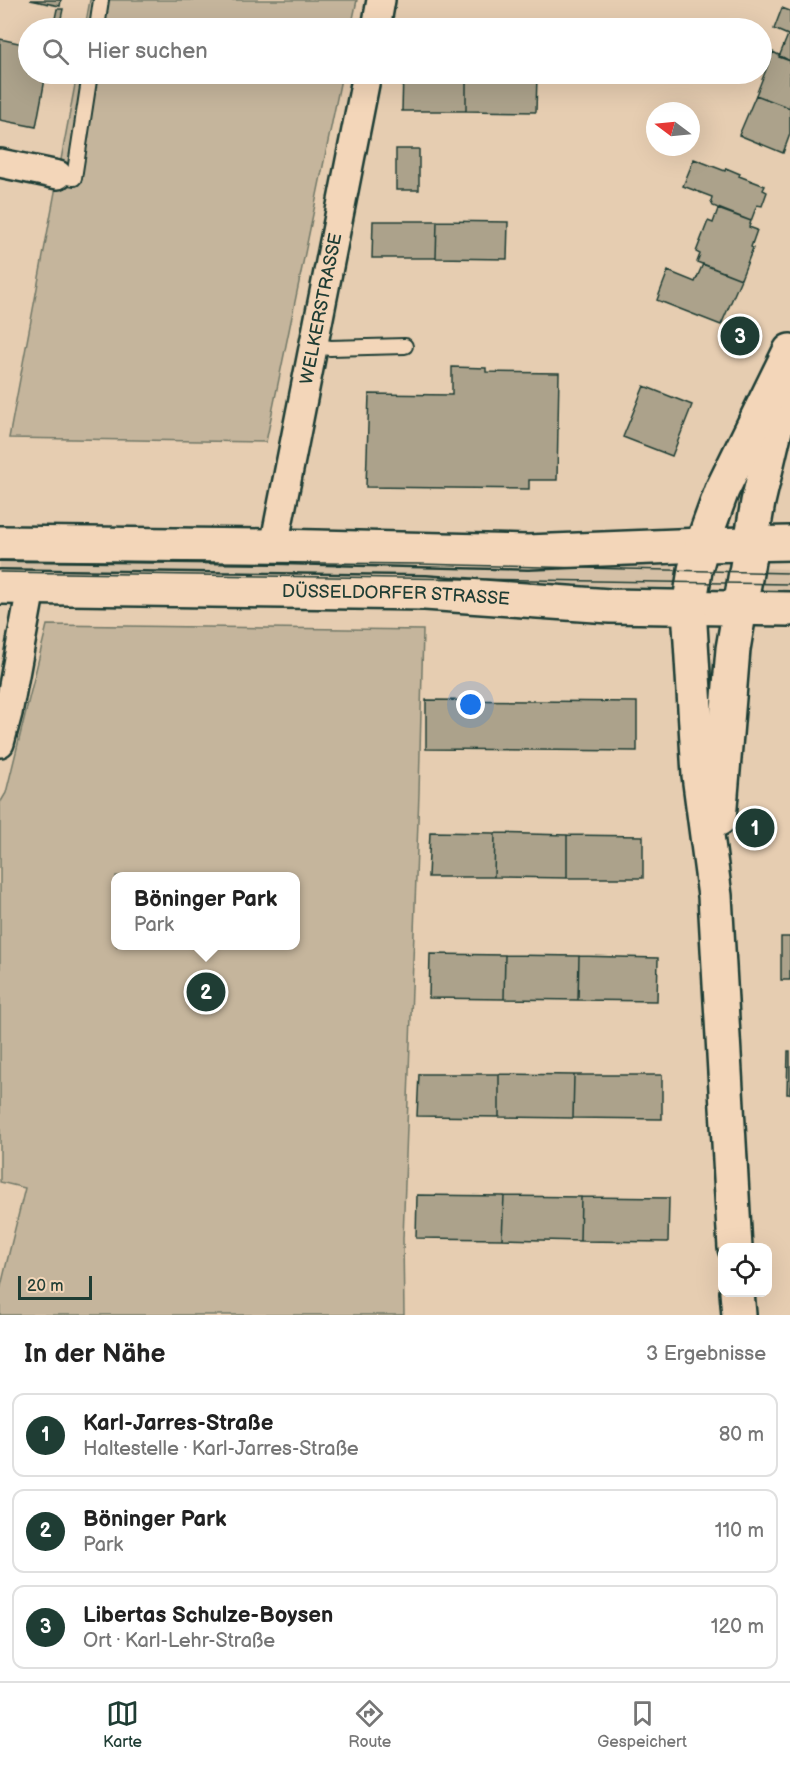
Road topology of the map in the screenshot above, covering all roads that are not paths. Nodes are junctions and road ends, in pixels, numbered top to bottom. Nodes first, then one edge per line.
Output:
1 (101, 0) edge
2 (381, 0) edge
3 (98, 18) edge
4 (378, 18) edge
5 (88, 84) edge
6 (365, 84) edge
7 (0, 163) edge
8 (58, 175) joint
9 (313, 345) junction
10 (405, 346) dead end
11 (790, 351) edge
12 (790, 365) edge
13 (0, 543) edge
14 (790, 543) edge
15 (702, 544) junction
16 (751, 545) junction
17 (273, 546) junction
18 (16, 588) edge
19 (689, 608) junction
20 (741, 608) junction
21 (790, 609) edge
22 (0, 743) edge
23 (715, 896) junction
24 (735, 1243) edge
25 (737, 1297) edge
26 (739, 1315) edge

1 - 3 lane
2 - 4 street
5 - 8 lane
6 - 9 street, WELKERSTRASSE
7 - 8 street
9 - 10 lane
9 - 17 street, WELKERSTRASSE
11 - 15 main road
12 - 16 main road
13 - 17 main road
14 - 16 main road
15 - 16 main road
15 - 17 main road
15 - 19 main road
16 - 20 main road
18 - 19 main road, DÜSSELDORFER STRASSE
18 - 22 street
19 - 20 main road, DÜSSELDORFER STRASSE
19 - 23 main road
20 - 21 main road, DÜSSELDORFER STRASSE
20 - 23 main road
23 - 24 main road
25 - 26 main road

